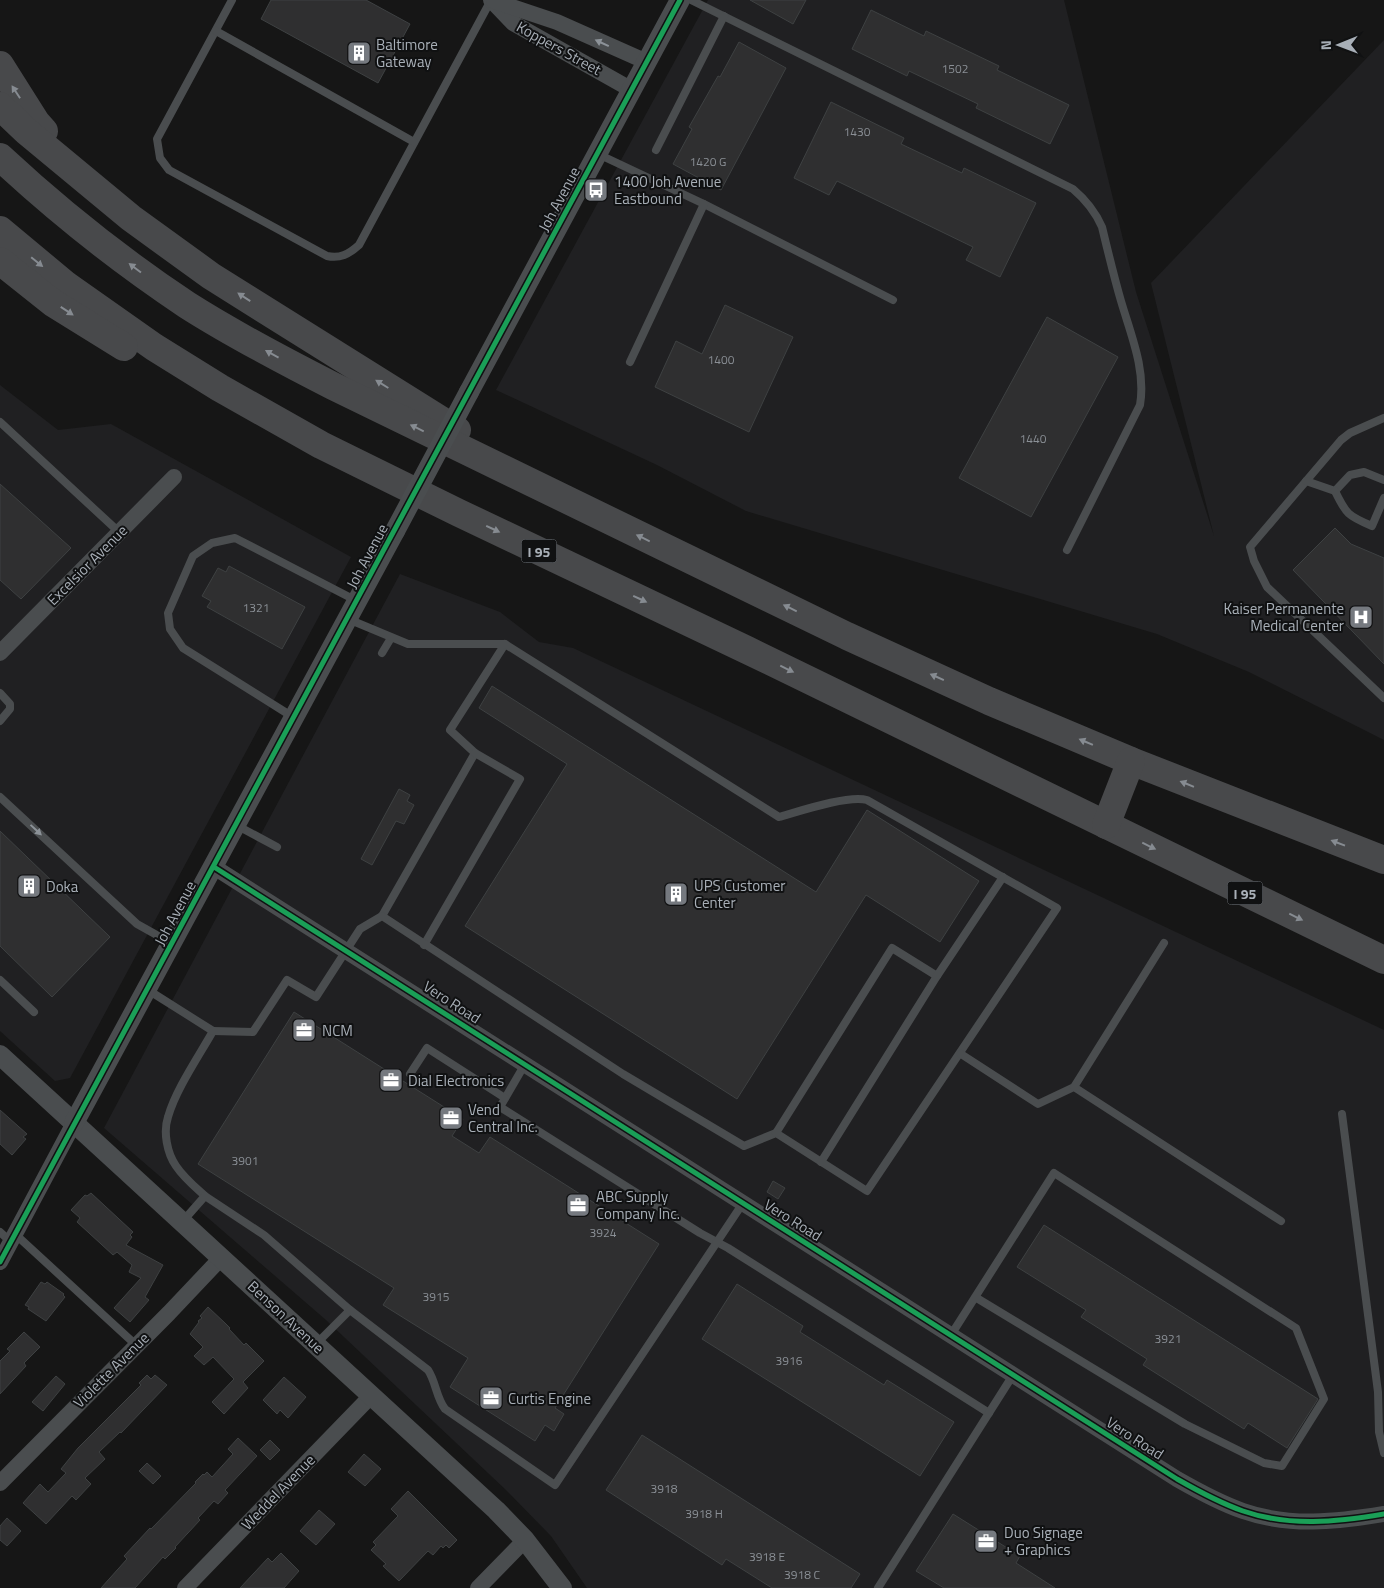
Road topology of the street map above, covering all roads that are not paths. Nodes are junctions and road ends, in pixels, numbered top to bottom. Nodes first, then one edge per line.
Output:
1 (232, 0) edge
2 (491, 0) edge
3 (680, 0) edge
4 (691, 0) edge
5 (724, 16) junction
6 (216, 31) junction
7 (647, 62) junction
8 (0, 65) edge
9 (632, 90) junction
10 (0, 106) edge
11 (414, 142) junction
12 (656, 150) dead end
13 (598, 154) junction
14 (0, 157) edge
15 (704, 204) junction
16 (131, 218) junction
17 (0, 230) edge
18 (0, 262) edge
19 (893, 300) dead end
20 (630, 362) dead end
21 (1384, 418) edge
22 (0, 422) edge
23 (174, 477) dead end
24 (1384, 480) edge
25 (1306, 481) junction
26 (1334, 491) junction
27 (1384, 498) edge
28 (587, 510) junction
29 (458, 512) junction
30 (120, 532) junction
31 (1067, 550) dead end
32 (352, 610) junction
33 (391, 638) junction
34 (504, 644) junction
35 (0, 652) edge
36 (382, 653) dead end
37 (0, 693) edge
38 (1384, 698) edge
39 (294, 717) junction
40 (0, 721) edge
41 (475, 753) junction
42 (1130, 761) junction
43 (0, 798) edge
44 (236, 825) junction
45 (1106, 825) junction
46 (277, 847) dead end
47 (1384, 860) edge
48 (214, 867) junction
49 (1003, 878) junction
50 (382, 916) junction
51 (1164, 943) dead end
52 (172, 944) junction
53 (424, 945) junction
54 (346, 950) junction
55 (1384, 960) edge
56 (937, 976) junction
57 (0, 980) edge
58 (148, 990) junction
59 (34, 1012) dead end
60 (213, 1031) junction
61 (960, 1054) junction
62 (0, 1055) edge
63 (525, 1064) junction
64 (410, 1074) dead end
65 (1074, 1087) junction
66 (506, 1098) junction
67 (1342, 1114) dead end
68 (74, 1123) junction
69 (776, 1133) junction
70 (821, 1162) junction
71 (206, 1196) junction
72 (743, 1203) junction
73 (183, 1221) junction
74 (1281, 1221) dead end
75 (8, 1236) edge
76 (717, 1242) junction
77 (222, 1256) junction
78 (0, 1262) edge
79 (975, 1297) junction
80 (350, 1310) junction
81 (951, 1335) junction
82 (136, 1345) junction
83 (316, 1345) junction
84 (1014, 1375) junction
85 (371, 1396) junction
86 (989, 1414) junction
87 (1384, 1453) edge
88 (0, 1483) edge
89 (1384, 1514) edge
90 (525, 1540) junction
91 (185, 1588) edge
92 (478, 1588) edge
93 (562, 1588) edge
94 (878, 1588) edge

1 - 6 lane
7 -> 2 street, Koppers Street
2 - 9 street, Koppers Street
2 - 11 lane
3 - 7 street, Joh Avenue
4 - 5 lane
5 - 12 lane
5 - 31 lane
6 - 11 lane
6 - 11 lane
7 - 9 street, Joh Avenue
16 -> 8 highway
9 - 13 street, Joh Avenue
10 - 16 highway
13 - 15 lane
13 - 32 street, Joh Avenue, bridge
28 -> 14 highway
15 - 19 lane
15 - 20 lane
28 -> 16 highway
17 -> 29 highway, I 95
18 -> 29 highway
21 - 25 lane
22 - 30 lane
23 - 30 street, Excelsior Avenue
24 - 26 lane
25 - 26 lane
25 - 38 lane
26 - 27 lane
42 -> 28 highway
29 -> 45 highway, I 95
30 - 35 street, Excelsior Avenue
32 - 33 lane
32 - 39 street, Joh Avenue
32 - 39 lane
33 - 34 lane
33 - 36 lane
34 - 41 lane
34 - 49 lane
37 - 40 lane
39 - 44 street, Joh Avenue
41 - 50 lane
41 - 53 lane
42 - 45 highway
47 -> 42 highway
43 -> 52 lane
44 - 46 lane
44 - 48 street, Joh Avenue
45 -> 55 highway, I 95
48 - 52 street, Joh Avenue
48 - 54 street, Vero Road
49 - 56 lane
49 - 61 lane
50 - 53 lane
50 - 54 lane
51 - 65 lane
52 - 58 street, Joh Avenue
53 - 69 lane
54 - 60 lane
54 - 63 street, Vero Road
56 - 69 lane
56 - 70 lane
57 - 59 lane
58 - 60 lane
58 - 68 street, Joh Avenue
60 - 71 lane
61 - 65 lane
61 - 70 lane
62 - 68 street, Benson Avenue
63 - 66 lane
63 - 72 street, Vero Road
64 - 66 lane
65 - 74 lane
66 - 76 lane
67 - 87 lane
68 - 73 street, Benson Avenue
68 - 75 street
69 - 70 lane
71 - 73 lane
71 - 80 lane
72 - 76 lane
72 - 81 street, Vero Road
73 - 77 street, Benson Avenue
75 - 78 street
75 - 82 lane
76 - 80 lane
76 - 86 lane
77 - 82 street, Violette Avenue
77 - 83 street, Benson Avenue
79 - 79 lane
79 - 81 lane
80 - 83 lane
81 - 84 street, Vero Road
82 - 88 street, Violette Avenue
83 - 85 street, Benson Avenue
84 - 86 lane
84 - 89 street, Vero Road
85 - 90 street, Benson Avenue
85 - 91 street, Weddel Avenue
86 - 94 lane
90 - 92 street
90 - 93 street, Benson Avenue

